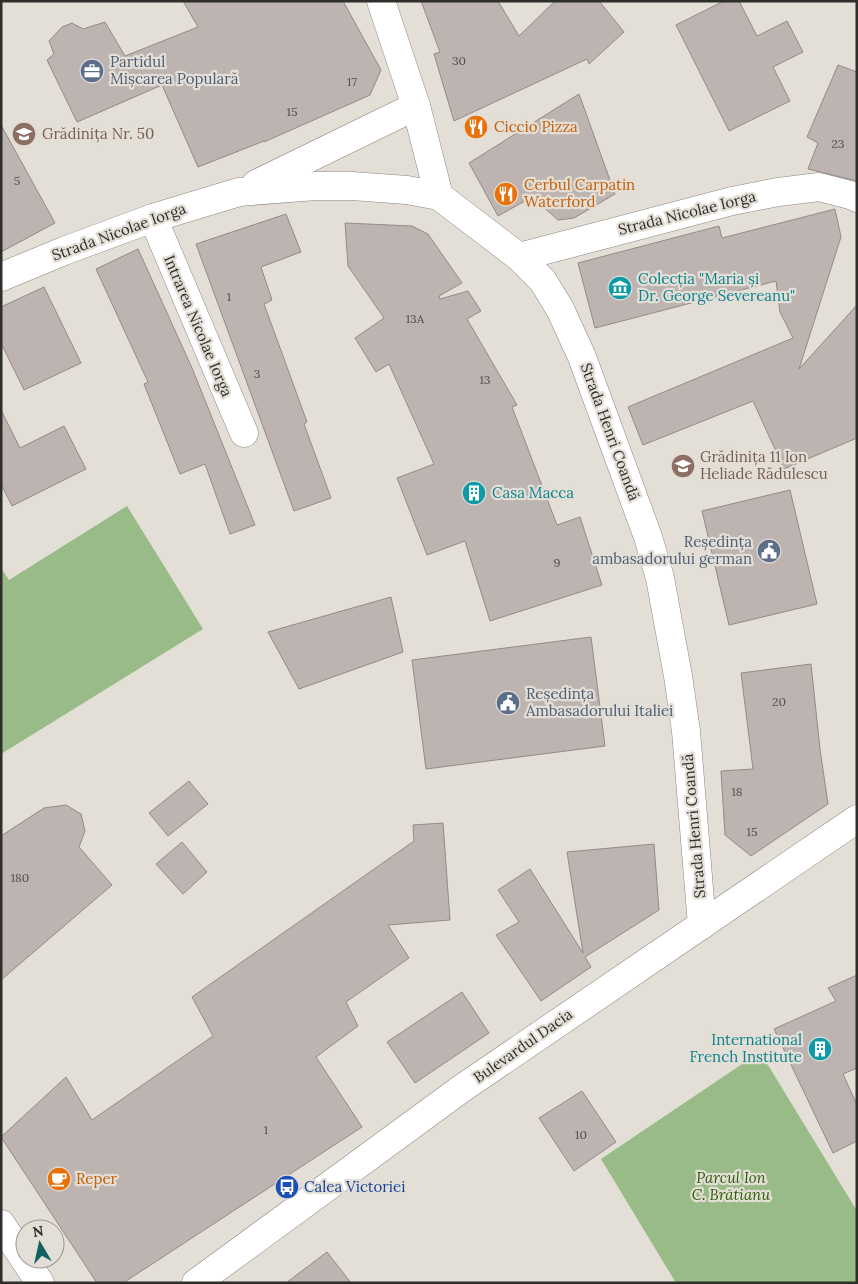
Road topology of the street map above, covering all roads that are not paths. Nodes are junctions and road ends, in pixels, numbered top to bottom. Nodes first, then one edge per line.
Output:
1 (381, 1) edge
2 (416, 106) junction
3 (239, 192) junction
4 (439, 196) junction
5 (857, 198) edge
6 (153, 218) junction
7 (519, 257) junction
8 (1, 277) edge
9 (244, 433) dead end
10 (857, 819) edge
11 (702, 924) junction
12 (1, 1224) edge
13 (40, 1283) edge
14 (196, 1283) edge

1 - 2 street
2 - 3 street, Strada Nicolae Iorga
2 - 4 street
3 - 4 street, Strada Nicolae Iorga
3 - 6 street, Strada Nicolae Iorga
4 - 7 street, Strada Henri Coandă
5 - 7 street, Strada Nicolae Iorga
6 - 8 street, Strada Nicolae Iorga
6 - 9 street, Intrarea Nicolae Iorga
7 - 11 street, Strada Henri Coandă
10 - 11 street, Bulevardul Dacia
11 - 14 street, Bulevardul Dacia
12 - 13 street

